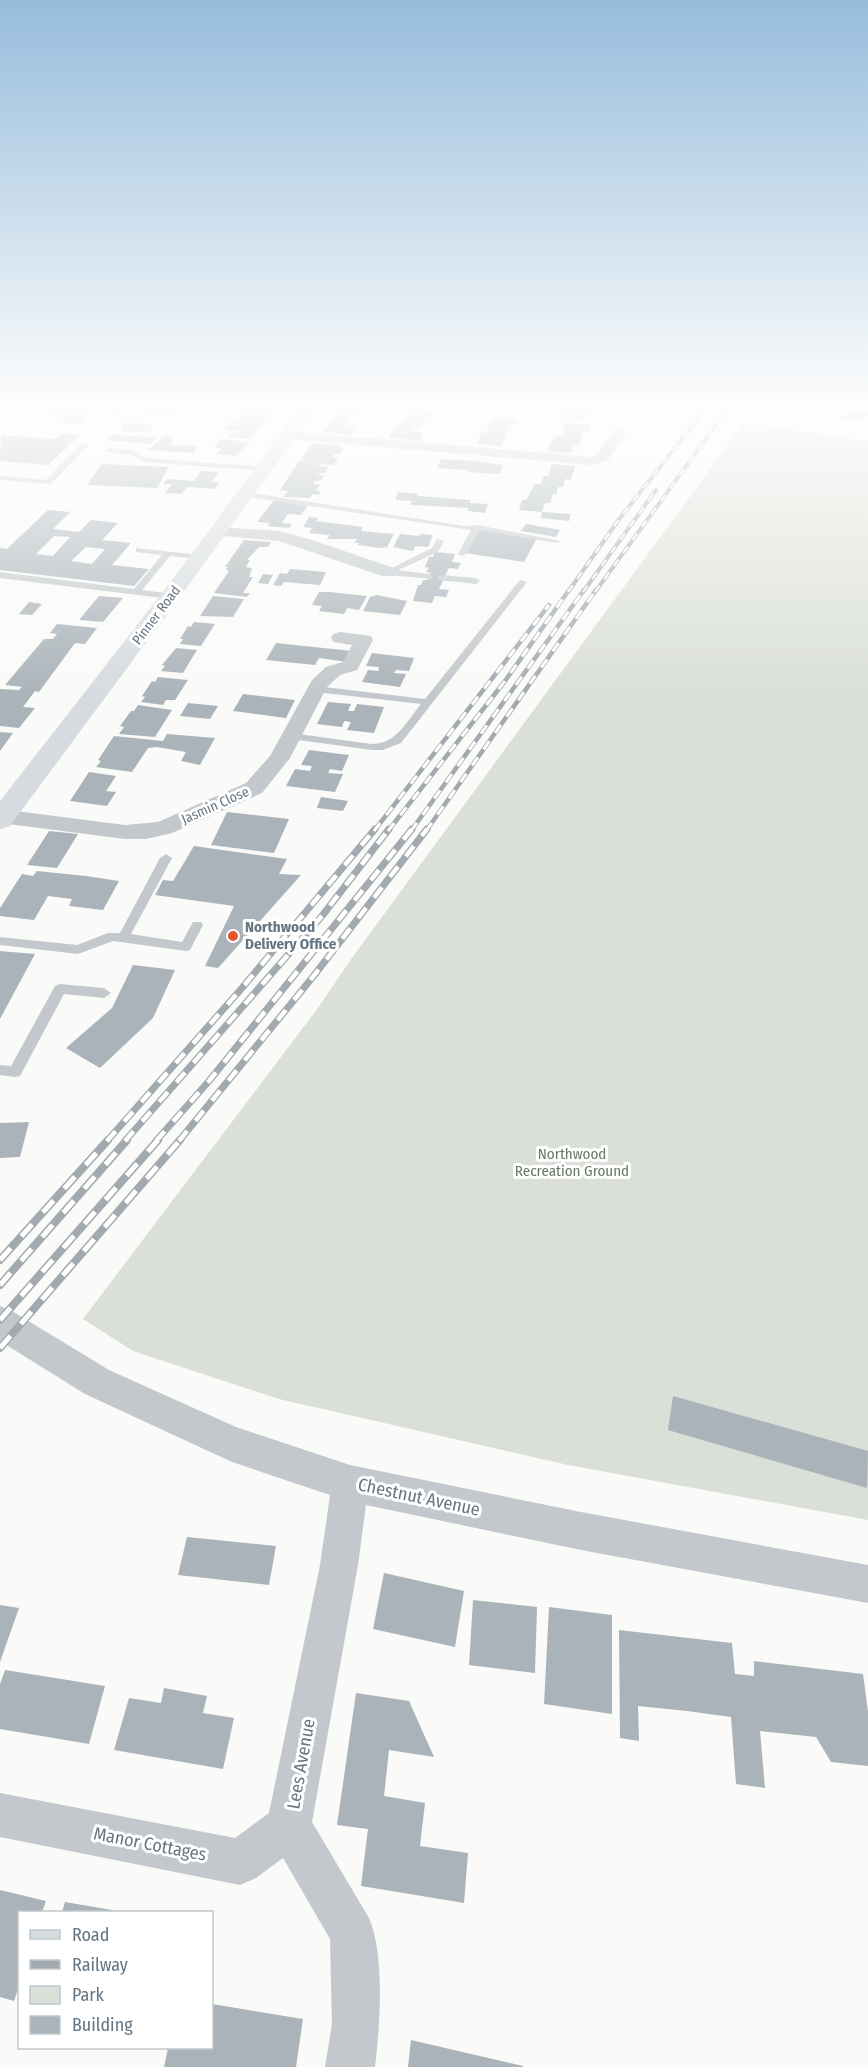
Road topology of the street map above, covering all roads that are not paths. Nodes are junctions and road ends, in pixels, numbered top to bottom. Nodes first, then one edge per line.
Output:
1 (239, 503) edge
2 (307, 503) edge
3 (477, 527) junction
4 (218, 532) junction
5 (558, 541) dead end
6 (440, 542) dead end
7 (140, 550) dead end
8 (168, 553) junction
9 (462, 554) dead end
10 (200, 557) junction
11 (388, 572) junction
12 (0, 575) edge
13 (429, 577) dead end
14 (441, 578) dead end
15 (476, 581) dead end
16 (523, 582) dead end
17 (136, 592) junction
18 (170, 596) junction
19 (340, 638) dead end
20 (316, 689) junction
21 (429, 702) junction
22 (291, 736) junction
23 (1, 817) edge
24 (166, 858) dead end
25 (197, 924) dead end
26 (123, 938) junction
27 (0, 940) edge
28 (104, 993) dead end
29 (0, 1070) edge
30 (0, 1322) edge
31 (350, 1483) junction
32 (868, 1584) edge
33 (0, 1815) edge
34 (289, 1826) junction
35 (350, 2067) edge

1 - 4 main road, Pinner Road
2 - 3 lane
3 - 5 lane
3 - 9 lane
4 - 10 main road, Pinner Road
4 - 11 street
6 - 11 lane
7 - 8 lane
8 - 10 lane
8 - 17 lane
10 - 18 main road, Pinner Road
11 - 13 lane
12 - 17 lane
14 - 15 lane
16 - 21 lane
17 - 18 lane
18 - 23 main road, Pinner Road
19 - 20 street, Jasmin Close
20 - 21 lane
20 - 22 street, Jasmin Close
21 - 22 lane
22 - 23 street, Jasmin Close
24 - 26 lane
25 - 26 lane
26 - 27 lane
28 - 29 lane
30 - 31 street, Chestnut Avenue
31 - 32 street, Chestnut Avenue
31 - 34 street, Lees Avenue
33 - 34 street, Manor Cottages
34 - 35 street, Lees Avenue

